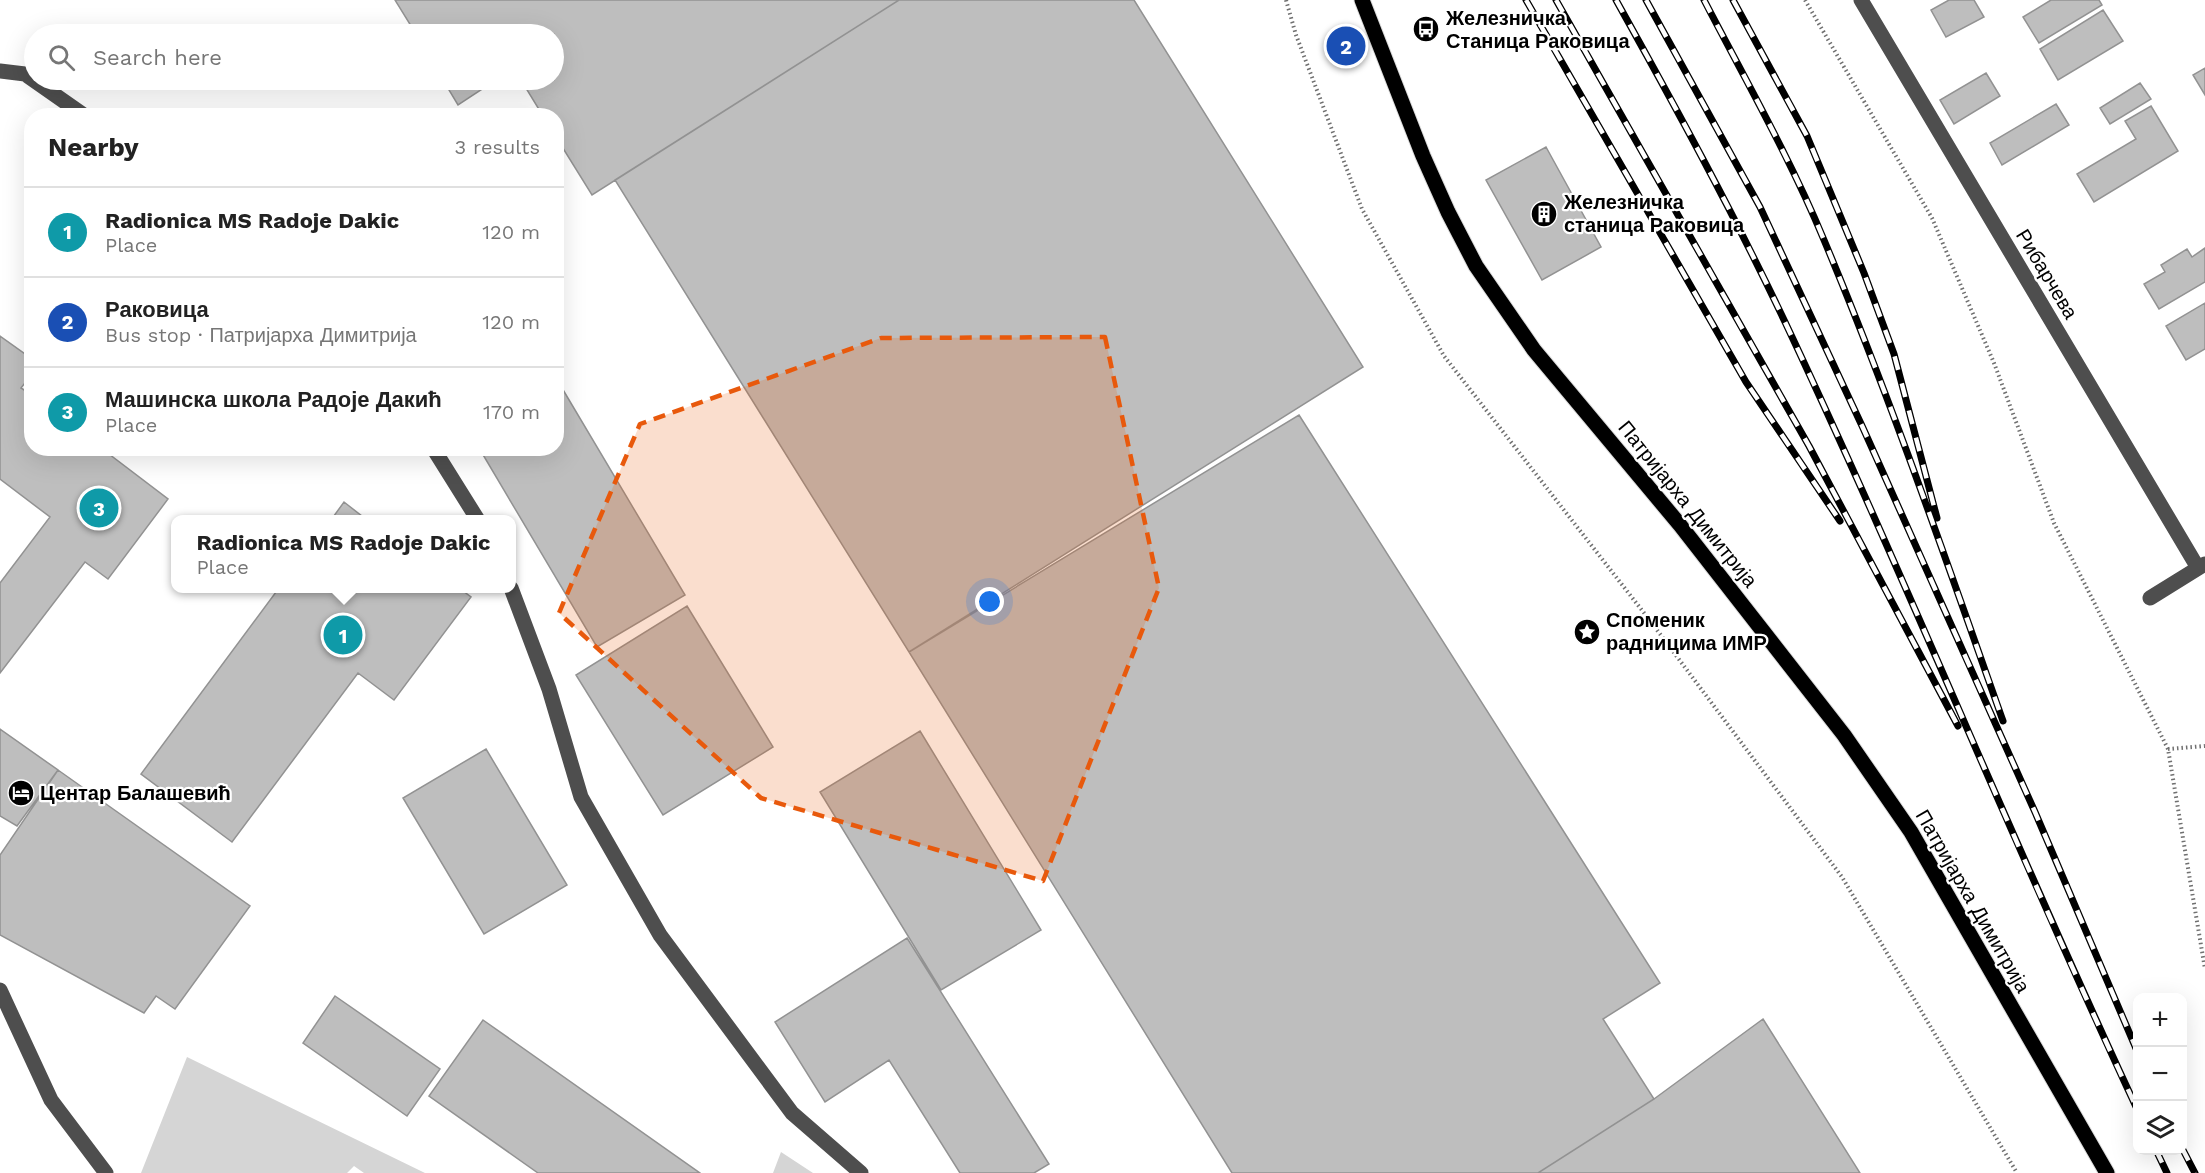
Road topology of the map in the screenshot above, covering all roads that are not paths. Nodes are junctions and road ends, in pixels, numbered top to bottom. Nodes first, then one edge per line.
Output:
1 (1362, 0) edge
2 (1861, 0) edge
3 (0, 71) edge
4 (24, 74) edge
5 (48, 90) edge
6 (74, 108) edge
7 (438, 456) edge
8 (475, 515) edge
9 (2201, 566) edge
10 (512, 593) edge
11 (2150, 598) dead end
12 (0, 990) edge
13 (106, 1173) edge
14 (861, 1173) edge
15 (2107, 1173) edge

1 - 15 main road, Патријарха Димитрија
2 - 9 street, Рибарчева
3 - 4 street
5 - 6 street
7 - 8 street
9 - 11 street
10 - 14 street
12 - 13 street

